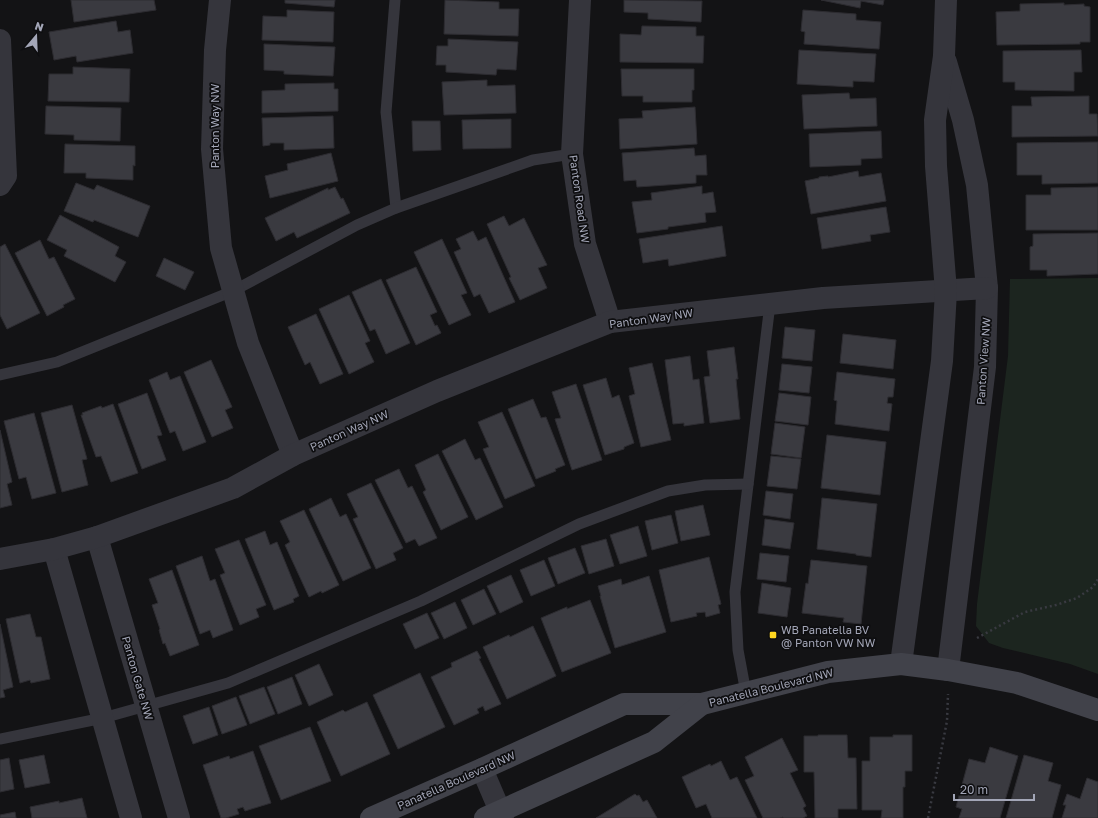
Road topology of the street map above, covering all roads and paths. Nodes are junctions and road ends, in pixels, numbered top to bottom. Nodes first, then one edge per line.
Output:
1 (220, 0) edge
2 (395, 0) edge
3 (580, 0) edge
4 (946, 0) edge
5 (0, 40) edge
6 (944, 56) junction
7 (572, 154) junction
8 (0, 185) edge
9 (396, 208) junction
10 (987, 288) junction
11 (233, 291) junction
12 (946, 291) junction
13 (770, 304) junction
14 (610, 322) junction
15 (0, 375) edge
16 (293, 455) junction
17 (748, 484) junction
18 (97, 537) junction
19 (54, 549) junction
20 (0, 558) edge
21 (1098, 579) edge
22 (978, 638) dead end
23 (901, 664) junction
24 (948, 670) junction
25 (746, 693) junction
26 (702, 704) junction
27 (146, 706) junction
28 (1098, 710) edge
29 (103, 718) junction
30 (0, 739) edge
31 (482, 769) junction
32 (496, 816) edge
33 (132, 818) edge
34 (179, 818) edge
35 (371, 818) edge
36 (928, 818) edge

1 - 11 street, Panton Way NW
2 - 9 lane
3 - 7 street, Panton Road NW
4 - 6 street, Panton View NW
5 - 8 street
6 - 10 street, Panton View NW
6 - 12 street, Panton View NW
7 - 9 lane
7 - 14 street, Panton Road NW
9 - 11 lane
10 - 12 street, Panton Way NW
10 - 24 street, Panton View NW
11 - 15 lane
11 - 16 street, Panton Way NW
12 - 13 street, Panton Way NW
12 - 23 street, Panton View NW
13 - 14 street, Panton Way NW
13 - 17 lane
14 - 16 street, Panton Way NW
16 - 18 street, Panton Way NW
17 - 25 lane
17 - 27 lane
18 - 19 street, Panton Way NW
18 - 27 street, Panton Gate NW
19 - 20 street, Panton Way NW
19 - 29 street
21 - 22 path
23 - 24 street, Panatella Boulevard NW
23 - 25 street, Panatella Boulevard NW
24 - 28 street, Panatella Boulevard NW
24 - 36 path
25 - 26 street, Panatella Boulevard NW
26 - 31 street, Panatella Boulevard NW
26 - 32 street, Panatella Boulevard NW
27 - 29 lane
27 - 34 street, Panton Gate NW
29 - 30 lane
29 - 33 street
31 - 32 street
31 - 35 street, Panatella Boulevard NW

